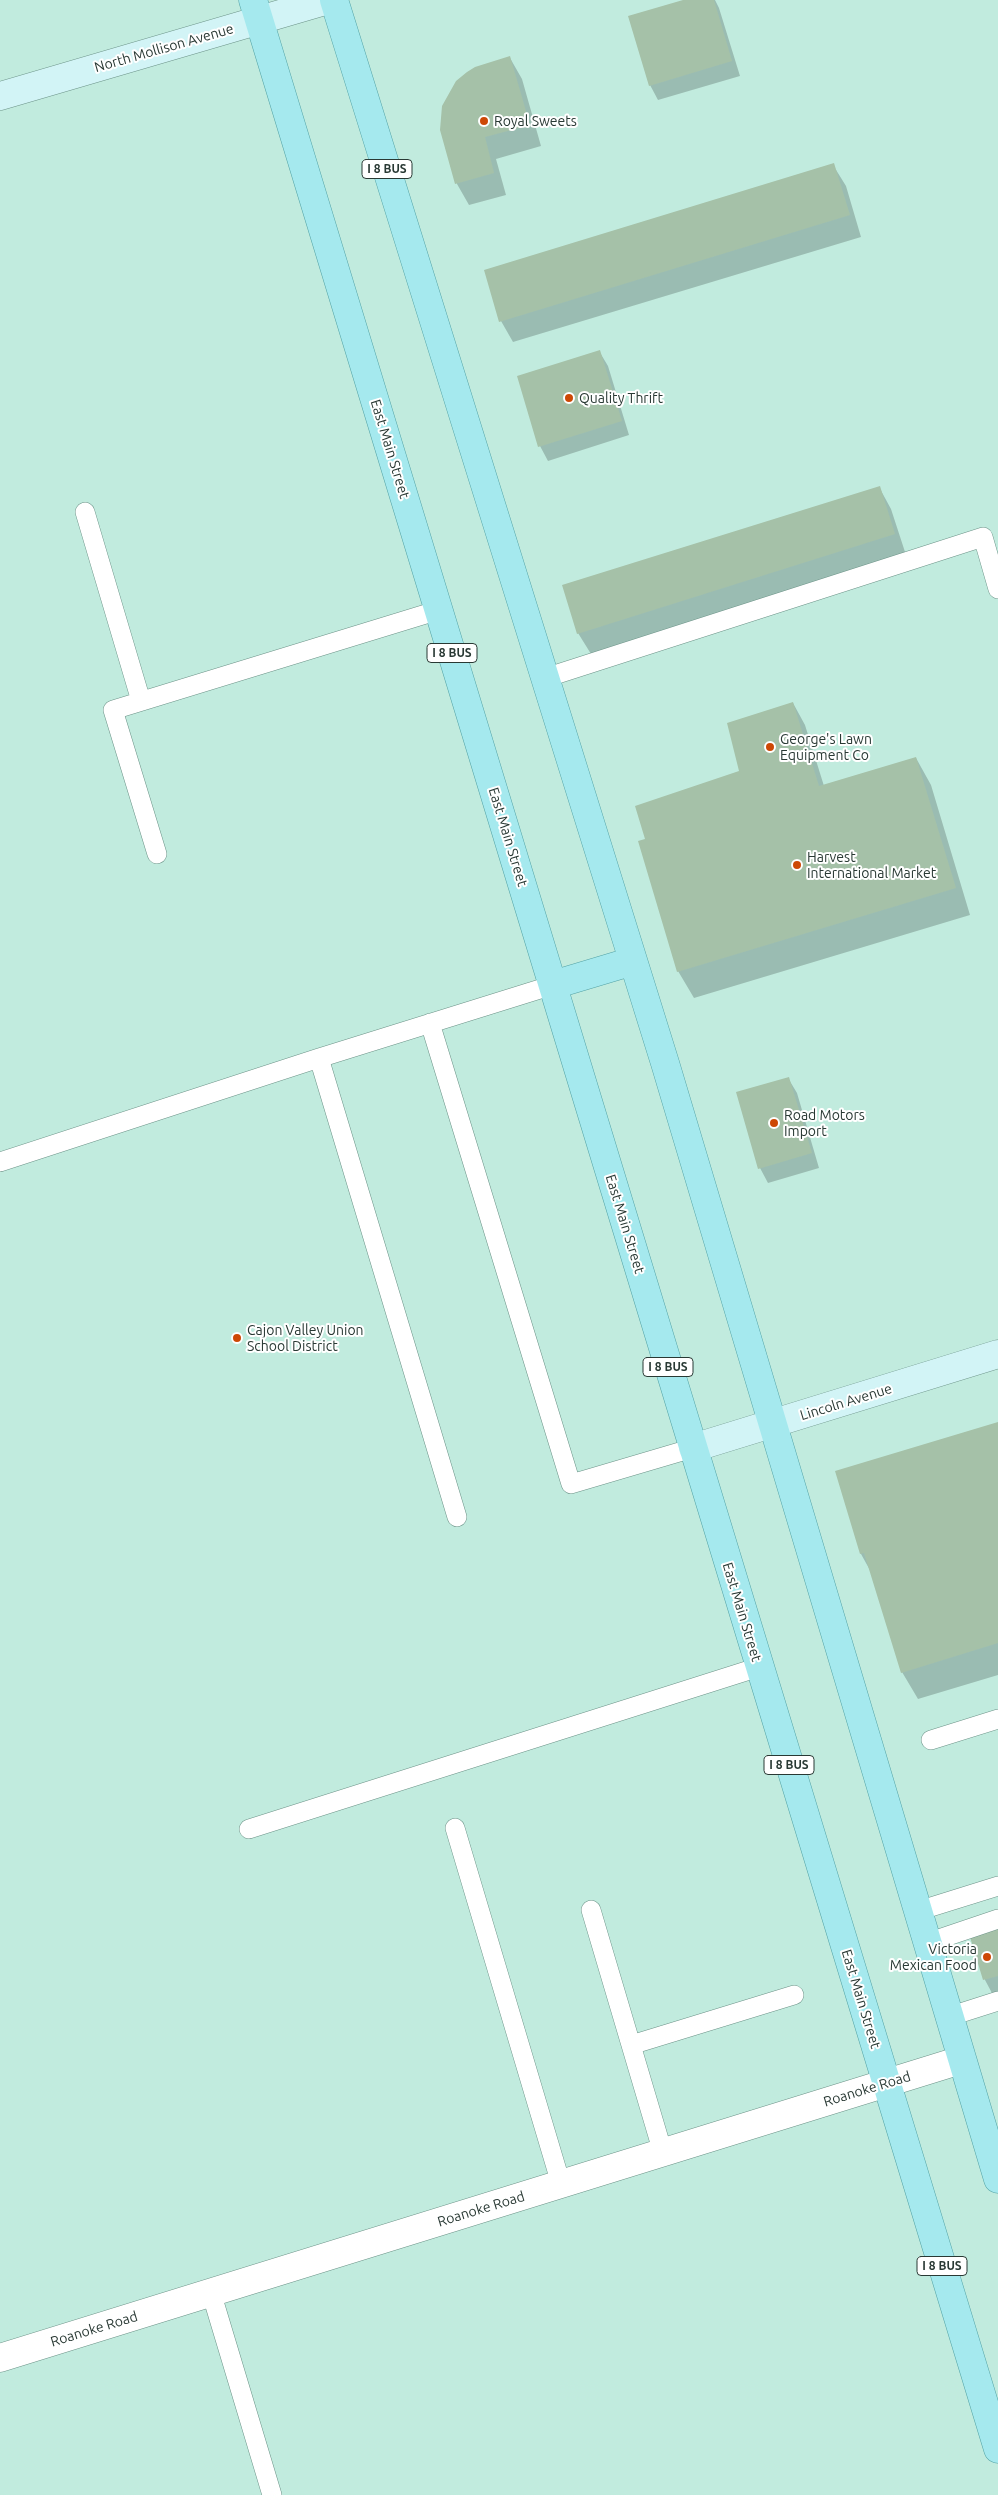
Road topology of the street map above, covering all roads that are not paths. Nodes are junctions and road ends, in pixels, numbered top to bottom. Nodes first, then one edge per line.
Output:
1 (328, 0) edge
2 (334, 0) edge
3 (256, 10) edge
4 (0, 96) edge
5 (85, 512) dead end
6 (994, 560) edge
7 (998, 589) edge
8 (439, 610) junction
9 (545, 678) junction
10 (141, 701) junction
11 (157, 854) dead end
12 (633, 961) junction
13 (553, 985) junction
14 (430, 1023) junction
15 (319, 1058) junction
16 (0, 1162) edge
17 (998, 1354) edge
18 (773, 1424) junction
19 (693, 1448) junction
20 (457, 1517) dead end
21 (759, 1668) junction
22 (998, 1719) edge
23 (931, 1740) dead end
24 (455, 1828) dead end
25 (249, 1829) dead end
26 (998, 1886) edge
27 (591, 1910) dead end
28 (918, 1911) junction
29 (998, 1919) edge
30 (927, 1943) junction
31 (794, 1995) dead end
32 (998, 2001) edge
33 (948, 2017) junction
34 (631, 2045) junction
35 (961, 2060) junction
36 (886, 2083) junction
37 (663, 2152) junction
38 (998, 2179) edge
39 (561, 2184) junction
40 (211, 2292) junction
41 (0, 2358) edge
42 (998, 2448) edge
43 (272, 2495) edge

1 - 3 main road, North Mollison Avenue
2 - 9 main road, I 8 BUS
3 - 4 main road, North Mollison Avenue
3 - 8 main road, East Main Street / I 8 BUS
5 - 10 lane
6 - 7 lane
6 - 9 lane
8 - 10 lane
8 - 13 main road, East Main Street / I 8 BUS
9 - 12 main road, I 8 BUS
10 - 11 lane
12 - 13 main road
12 - 18 main road, I 8 BUS
13 - 14 lane
13 - 19 main road, East Main Street / I 8 BUS
14 - 15 lane
14 - 19 lane
15 - 16 lane
15 - 20 lane
17 - 18 main road, Lincoln Avenue
18 - 19 main road, Lincoln Avenue
18 - 28 main road, I 8 BUS
19 - 21 main road, East Main Street / I 8 BUS
21 - 25 lane
21 - 36 main road, East Main Street / I 8 BUS
22 - 23 lane
24 - 39 lane
26 - 28 lane
27 - 34 lane
28 - 30 main road, I 8 BUS
29 - 30 lane
30 - 33 main road, I 8 BUS
31 - 34 lane
32 - 33 lane
33 - 35 main road, I 8 BUS
34 - 37 lane
35 - 36 street, Roanoke Road
35 - 38 main road, I 8 BUS
36 - 37 street, Roanoke Road
36 - 42 main road, East Main Street / I 8 BUS
37 - 39 street, Roanoke Road
39 - 40 street, Roanoke Road
40 - 41 street, Roanoke Road
40 - 43 lane

